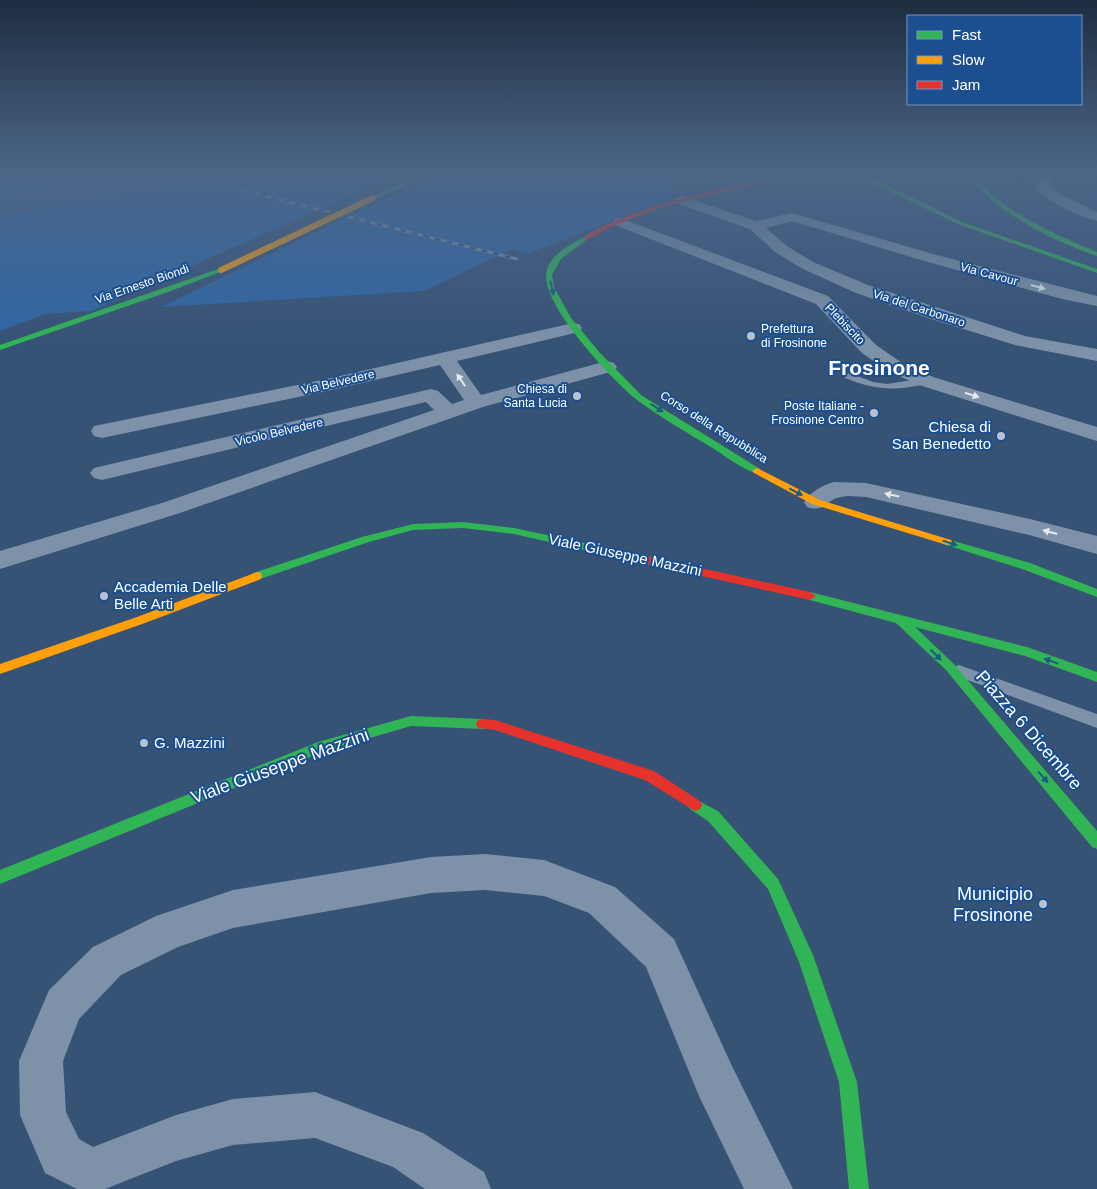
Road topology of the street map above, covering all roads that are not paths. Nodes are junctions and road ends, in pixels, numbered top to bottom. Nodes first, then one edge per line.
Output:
1 (307, 229) edge
2 (602, 229) edge
3 (639, 229) edge
4 (759, 229) edge
5 (832, 229) edge
6 (979, 229) edge
7 (1046, 229) edge
8 (1097, 254) edge
9 (1097, 271) edge
10 (1097, 301) edge
11 (574, 328) junction
12 (0, 348) edge
13 (1097, 355) edge
14 (445, 357) junction
15 (607, 366) junction
16 (849, 376) dead end
17 (926, 381) junction
18 (476, 404) junction
19 (448, 413) junction
20 (102, 431) dead end
21 (1097, 434) edge
22 (102, 472) dead end
23 (816, 502) junction
24 (1097, 545) edge
25 (0, 560) edge
26 (1097, 593) edge
27 (901, 621) junction
28 (4, 666) edge
29 (950, 667) junction
30 (1097, 677) edge
31 (1097, 720) edge
32 (1097, 842) edge
33 (0, 877) edge
34 (467, 1189) edge
35 (769, 1189) edge
36 (859, 1189) edge

1 - 12 main road, Via Ernesto Biondi, bridge
2 -> 11 main road, Corso della Repubblica
3 - 17 street, Plebiscito
4 - 13 street, Via del Carbonaro
5 -> 10 street, Via Cavour
6 - 9 main road
7 - 8 main road
11 - 14 street, Via Belvedere
11 - 15 main road, Corso della Repubblica
18 -> 14 street
14 - 20 street, Via Belvedere
15 - 18 street
15 -> 23 main road, Corso della Repubblica
16 - 17 lane
17 -> 21 street, Plebiscito
18 - 19 street
19 - 22 street, Vicolo Belvedere
19 - 25 street
24 -> 23 street
23 -> 26 main road, Corso della Repubblica
27 - 28 main road, Viale Giuseppe Mazzini
27 -> 29 main road, Piazza 6 Dicembre
30 -> 27 main road, Viale Giuseppe Mazzini
29 - 31 lane, Piazza 6 Dicembre
29 -> 32 main road, Piazza 6 Dicembre
33 - 36 main road, Viale Giuseppe Mazzini
34 - 35 street

